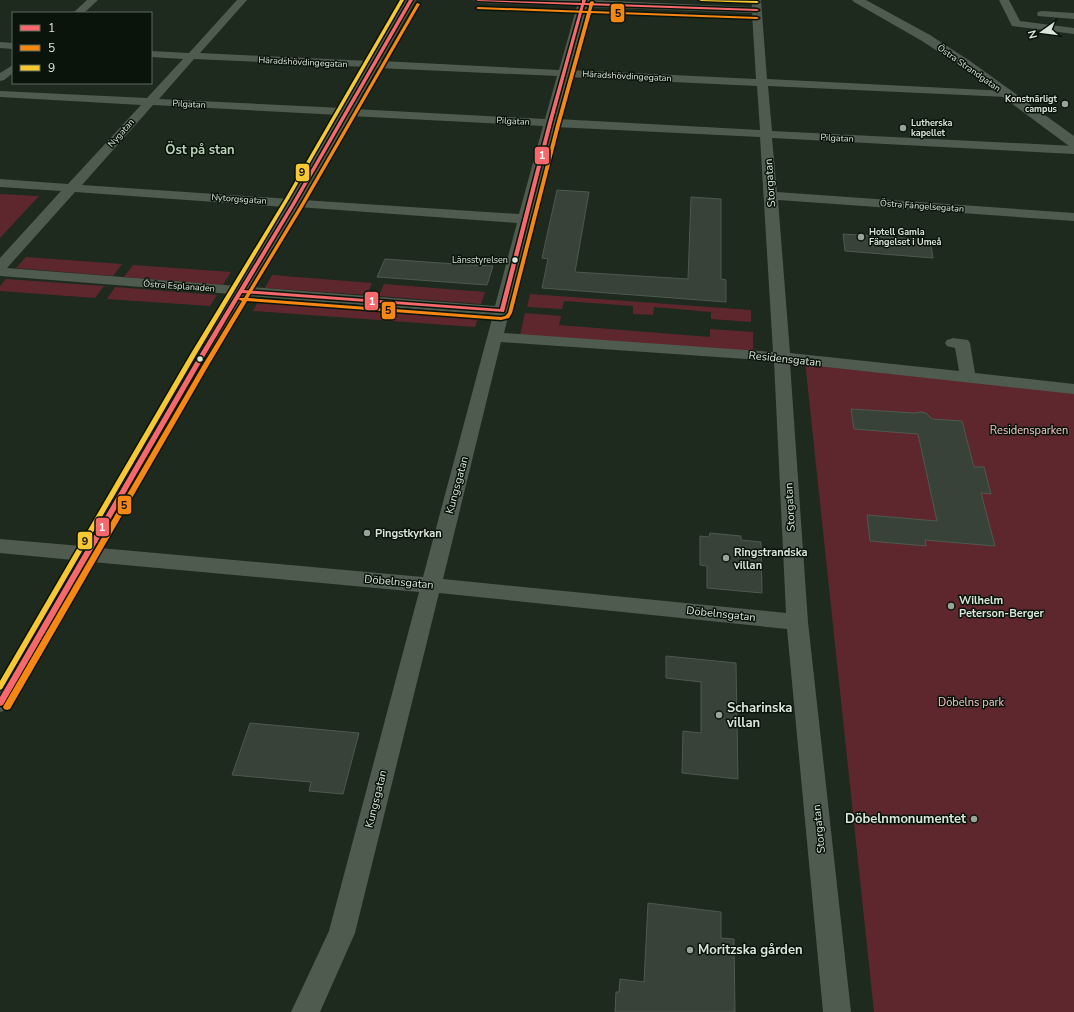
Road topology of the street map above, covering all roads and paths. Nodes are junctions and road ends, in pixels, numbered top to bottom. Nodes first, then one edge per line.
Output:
1 (93, 0) edge
2 (242, 0) edge
3 (411, 0) edge
4 (478, 0) edge
5 (858, 0) edge
6 (1004, 0) edge
7 (584, 2) edge
8 (757, 5) edge
9 (79, 12) edge
10 (1023, 13) dead end
11 (1035, 13) dead end
12 (1010, 14) junction
13 (1074, 16) edge
14 (1074, 31) edge
15 (0, 46) edge
16 (12, 46) edge
17 (152, 54) edge
18 (191, 56) junction
19 (373, 65) junction
20 (12, 69) edge
21 (565, 73) junction
22 (0, 78) edge
23 (762, 83) junction
24 (0, 94) edge
25 (1007, 94) junction
26 (149, 102) junction
27 (345, 113) junction
28 (550, 123) junction
29 (766, 134) junction
30 (1074, 143) edge
31 (1074, 150) edge
32 (0, 183) edge
33 (72, 188) junction
34 (771, 196) junction
35 (294, 203) junction
36 (1074, 217) edge
37 (525, 219) junction
38 (0, 267) edge
39 (0, 272) edge
40 (241, 291) junction
41 (502, 311) junction
42 (496, 337) junction
43 (953, 343) dead end
44 (782, 358) junction
45 (968, 378) junction
46 (1074, 389) edge
47 (0, 546) edge
48 (87, 554) junction
49 (431, 585) junction
50 (797, 622) junction
51 (0, 704) edge
52 (305, 1012) edge
53 (837, 1012) edge

1 - 9 street
2 - 18 street, Nygatan
3 - 19 street
4 - 7 street
5 - 25 street, Östra Strandgatan
6 - 12 street
7 - 8 street
7 - 21 street, Kungsgatan
8 - 23 street, Storgatan
10 - 12 street
11 - 13 street
12 - 14 street
15 - 16 street
17 - 18 street, Häradshövdingegatan
18 - 19 street, Häradshövdingegatan
18 - 26 street, Nygatan
19 - 21 street, Häradshövdingegatan
19 - 27 street
20 - 22 street
21 - 23 street, Häradshövdingegatan
21 - 28 street, Kungsgatan
23 - 25 street, Häradshövdingegatan
23 - 29 street, Storgatan
24 - 26 street, Pilgatan
25 - 30 street, Östra Strandgatan
26 - 27 street, Pilgatan
26 - 33 street, Nygatan
27 - 28 street, Pilgatan
27 - 35 street
28 - 29 street, Pilgatan
28 - 37 street, Kungsgatan
29 - 31 street, Pilgatan
29 - 34 street, Storgatan
32 - 33 street, Nytorgsgatan
33 - 35 street, Nytorgsgatan
33 - 38 street, Nygatan
34 - 36 street, Östra Fängelsegatan
34 - 44 street, Storgatan
35 - 37 street, Nytorgsgatan
35 - 40 street
37 - 41 street, Kungsgatan
39 - 40 street, Östra Esplanaden
40 - 41 street, Östra Esplanaden
40 - 48 street
41 - 42 street, Kungsgatan
42 - 44 street, Residensgatan
42 - 49 street, Kungsgatan
43 - 45 street
44 - 45 street, Residensgatan
44 - 50 street, Storgatan
45 - 46 street, Residensgatan
47 - 48 street, Döbelnsgatan
48 - 49 street, Döbelnsgatan
48 - 51 street
49 - 50 street, Döbelnsgatan
49 - 52 street, Kungsgatan
50 - 53 street, Storgatan

